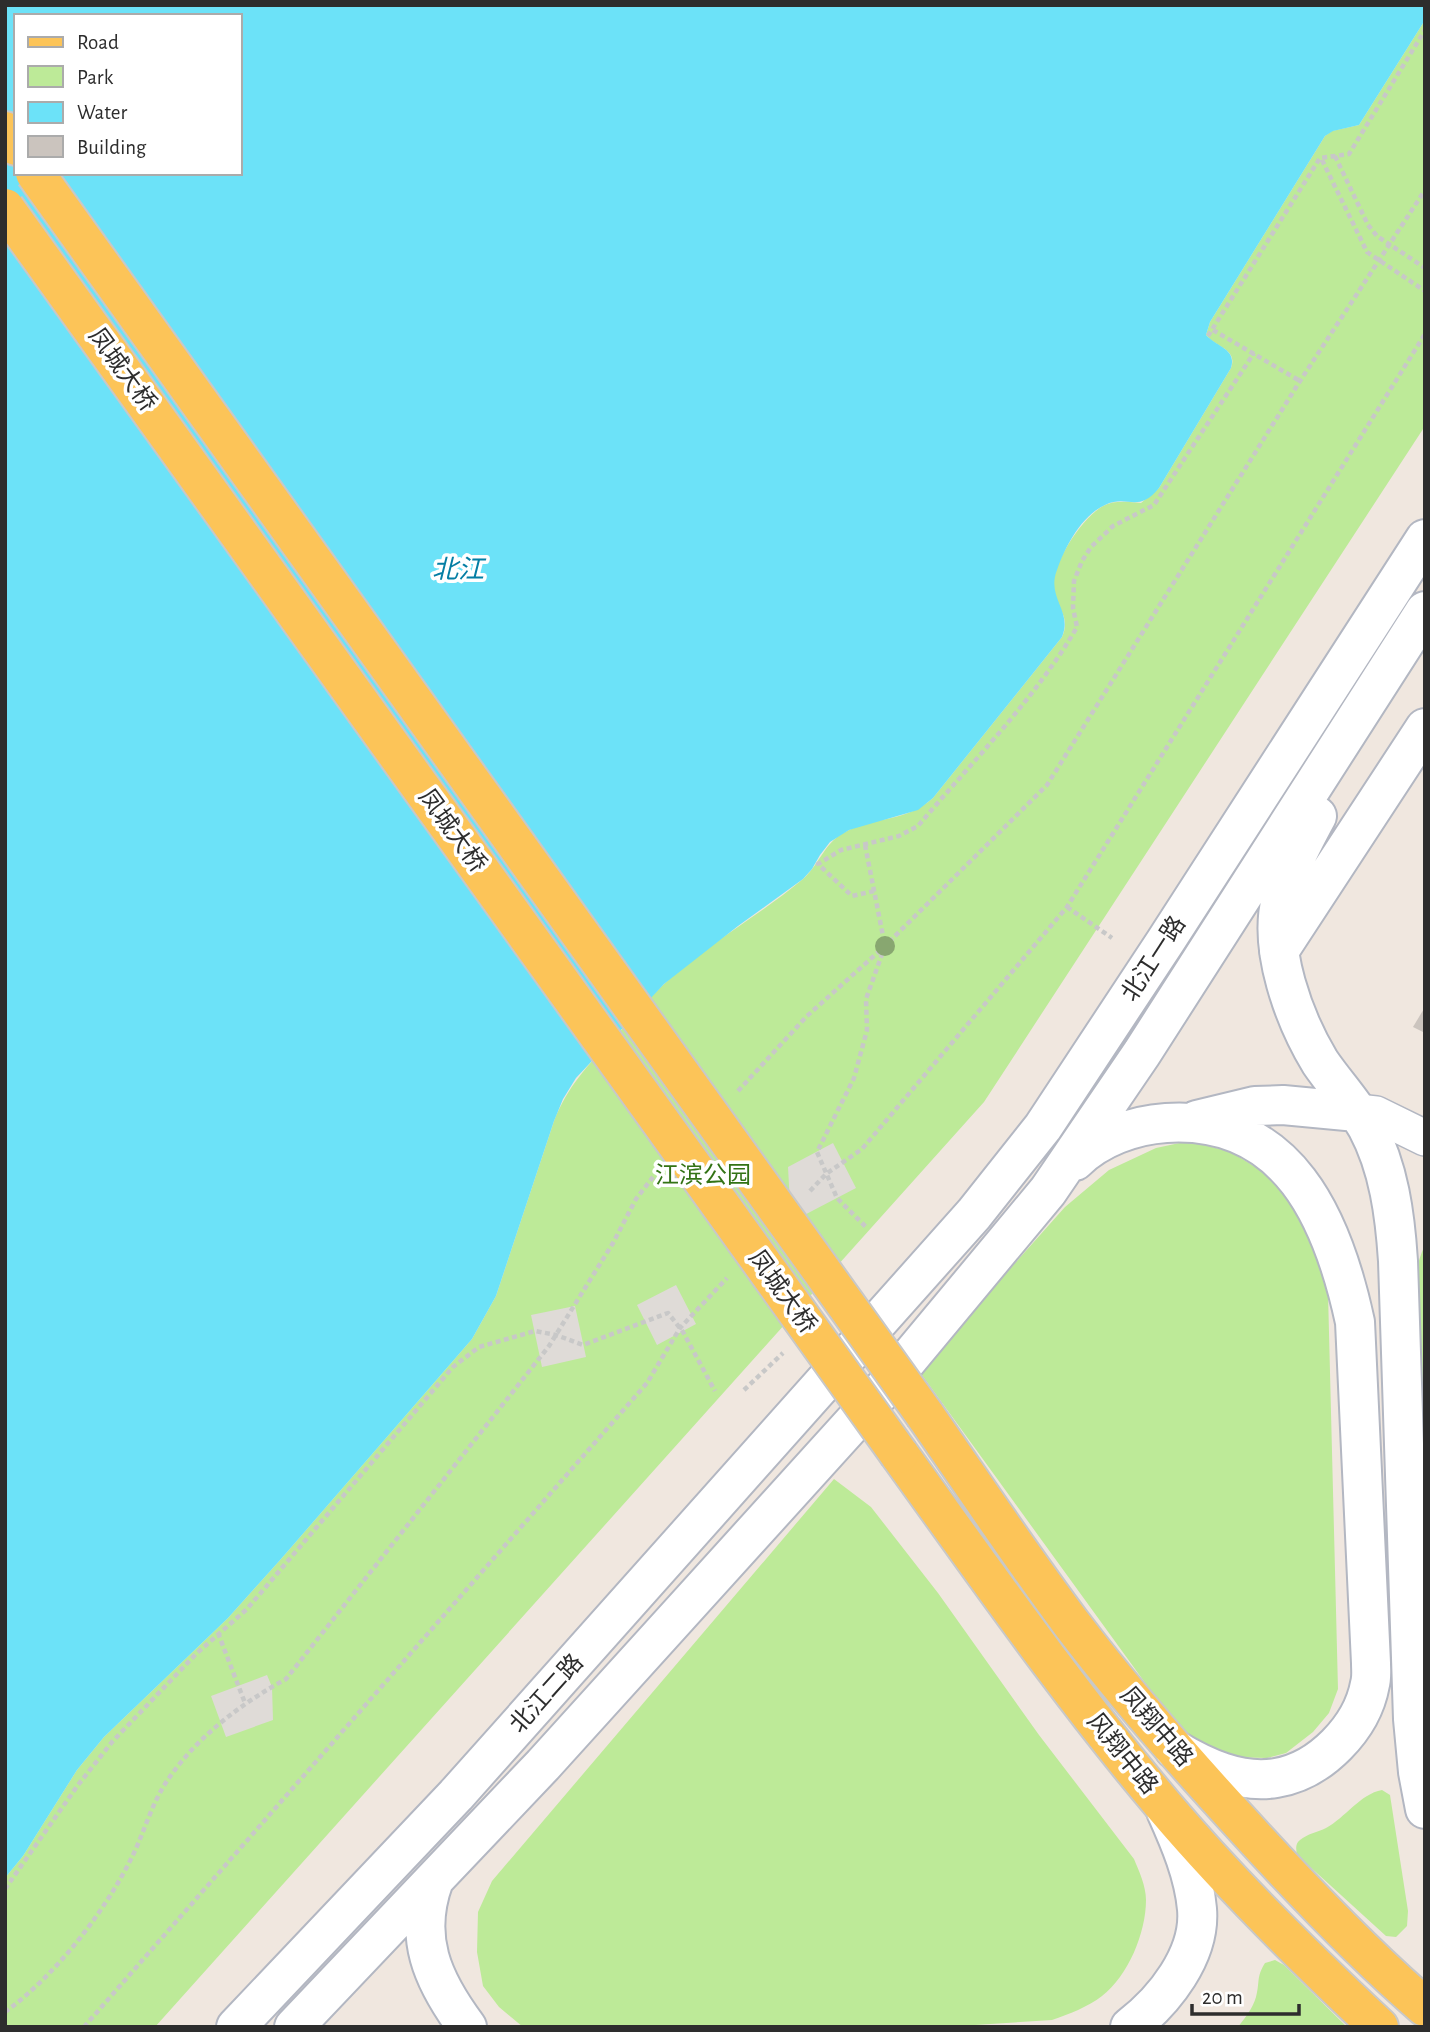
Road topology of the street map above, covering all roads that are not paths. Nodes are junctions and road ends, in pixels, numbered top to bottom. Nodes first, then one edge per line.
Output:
1 (36, 175) edge
2 (5, 208) edge
3 (1425, 540) edge
4 (1425, 611) edge
5 (1425, 623) edge
6 (1425, 728) edge
7 (1279, 951) junction
8 (1357, 1112) junction
9 (1192, 1121) junction
10 (1425, 1138) edge
11 (1048, 1191) junction
12 (1425, 1218) edge
13 (1398, 1261) junction
14 (850, 1355) joint
15 (880, 1393) joint
16 (925, 1415) joint
17 (899, 1454) joint
18 (1171, 1747) junction
19 (1164, 1806) junction
20 (1425, 1809) edge
21 (434, 1880) junction
22 (1425, 2007) edge
23 (236, 2027) edge
24 (293, 2027) edge
25 (467, 2027) edge
26 (1130, 2027) edge
27 (1379, 2027) edge

1 - 16 main road, 凤城大桥, bridge
2 - 17 main road, 凤城大桥, bridge
3 - 14 main road, 北江一路
4 - 11 main road, 北江一路
5 - 7 main road
6 - 7 main road
7 - 8 main road
8 - 9 main road
8 - 10 street
8 - 13 main road
9 - 11 main road
9 - 18 main road
11 - 15 main road, 北江一路
12 - 13 main road
13 - 20 main road
14 - 23 main road, 北江二路
15 - 21 main road, 北江二路
16 - 18 main road, 凤翔中路
17 - 19 main road, 风翔中路
18 - 22 main road, 凤翔中路
19 - 26 main road
19 - 27 main road, 风翔中路
21 - 24 main road, 北江二路
21 - 25 main road

